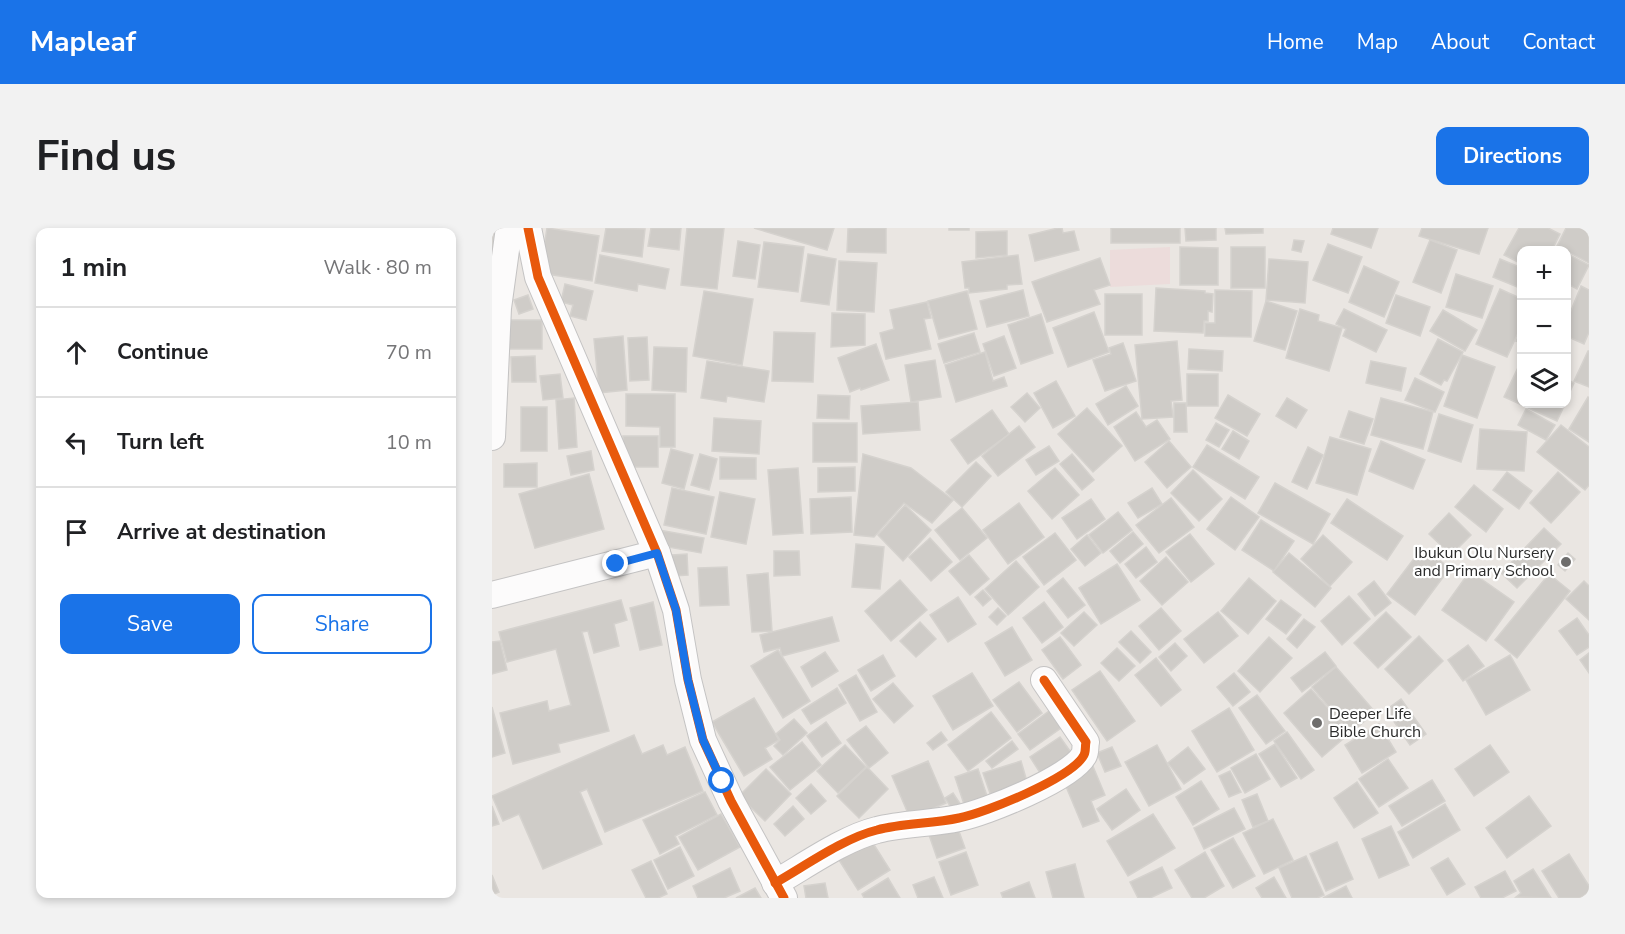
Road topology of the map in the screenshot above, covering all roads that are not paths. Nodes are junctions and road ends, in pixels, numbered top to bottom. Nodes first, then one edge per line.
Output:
1 (509, 228) edge
2 (528, 228) edge
3 (492, 436) edge
4 (657, 553) junction
5 (492, 595) edge
6 (1044, 680) dead end
7 (779, 890) edge

1 - 3 street
2 - 4 street
4 - 5 street
4 - 7 street
6 - 7 street

